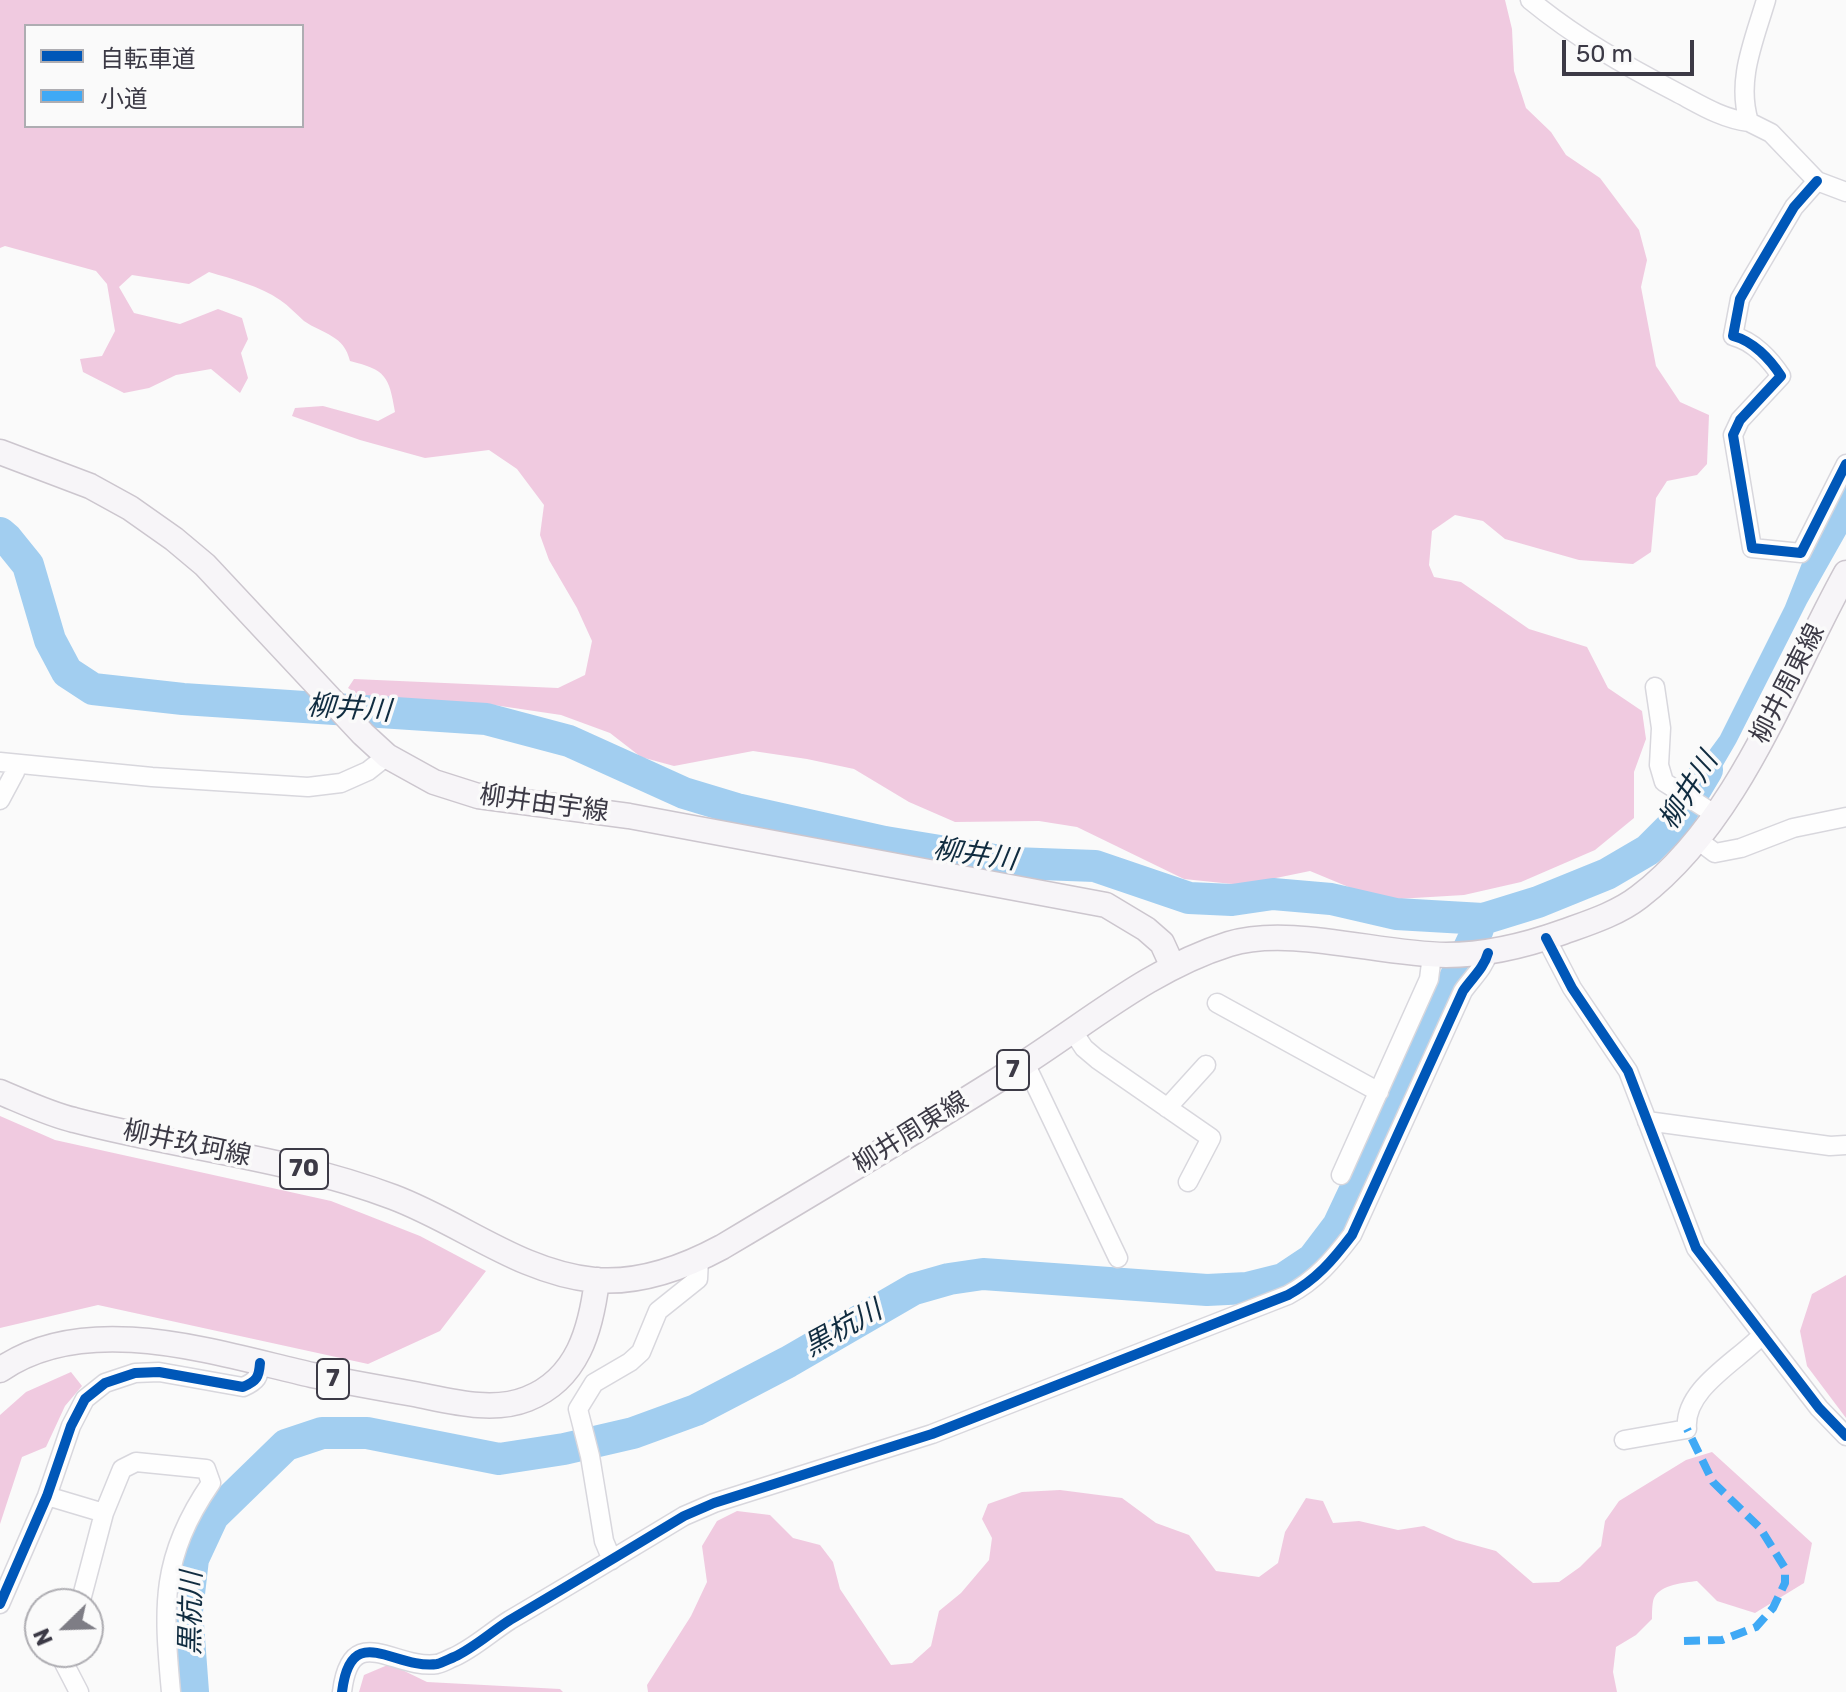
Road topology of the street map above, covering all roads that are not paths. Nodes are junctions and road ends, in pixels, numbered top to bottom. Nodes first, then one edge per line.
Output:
1 (1530, 0) edge
2 (1766, 0) edge
3 (1749, 122) junction
4 (1817, 181) junction
5 (1846, 192) edge
6 (0, 452) edge
7 (1846, 464) edge
8 (1846, 573) edge
9 (1655, 687) dead end
10 (387, 756) junction
11 (8, 763) edge
12 (0, 800) edge
13 (1712, 812) junction
14 (1846, 817) edge
15 (1699, 841) junction
16 (1546, 938) junction
17 (1486, 953) junction
18 (1441, 955) junction
19 (1173, 967) junction
20 (1217, 1003) dead end
21 (1072, 1030) junction
22 (1025, 1063) junction
23 (1206, 1065) dead end
24 (0, 1092) edge
25 (1379, 1092) junction
26 (1167, 1108) junction
27 (1647, 1121) junction
28 (1846, 1145) edge
29 (1341, 1175) dead end
30 (1188, 1182) dead end
31 (1118, 1258) dead end
32 (699, 1259) junction
33 (597, 1280) junction
34 (1762, 1335) junction
35 (260, 1363) junction
36 (0, 1370) edge
37 (1846, 1436) edge
38 (1624, 1440) dead end
39 (47, 1496) junction
40 (104, 1513) junction
41 (612, 1560) junction
42 (84, 1588) edge
43 (0, 1604) edge
44 (67, 1668) edge
45 (79, 1692) edge
46 (171, 1692) edge
47 (342, 1692) edge

1 - 3 street
2 - 3 street
3 - 4 street
4 - 5 street
4 - 7 street
6 - 10 main road, 柳井由宇線
8 - 13 main road, 柳井周東線 / 7
9 - 13 street
10 - 11 street
10 - 19 main road, 柳井由宇線
11 - 12 street
13 - 15 main road, 柳井周東線 / 7
14 - 15 street
15 - 16 main road, 柳井周東線 / 7
16 - 17 main road, 柳井周東線 / 7
16 - 27 street
17 - 18 main road, 柳井周東線 / 7
17 - 41 street
18 - 19 main road, 柳井周東線 / 7
18 - 25 street
19 - 21 main road, 柳井周東線 / 7
20 - 25 street
21 - 22 main road, 柳井周東線 / 7
21 - 26 street
22 - 31 street
22 - 32 main road, 柳井周東線 / 7
23 - 26 street
24 - 33 main road, 柳井玖珂線 / 70
25 - 29 street
26 - 30 street
27 - 28 street
27 - 34 street
32 - 33 main road, 柳井周東線 / 7
32 - 41 street
33 - 35 main road, 7
34 - 37 street
34 - 38 street
35 - 36 main road, 7
35 - 39 street
39 - 40 street
39 - 43 street
40 - 42 street
40 - 46 street
41 - 47 street
44 - 45 street

